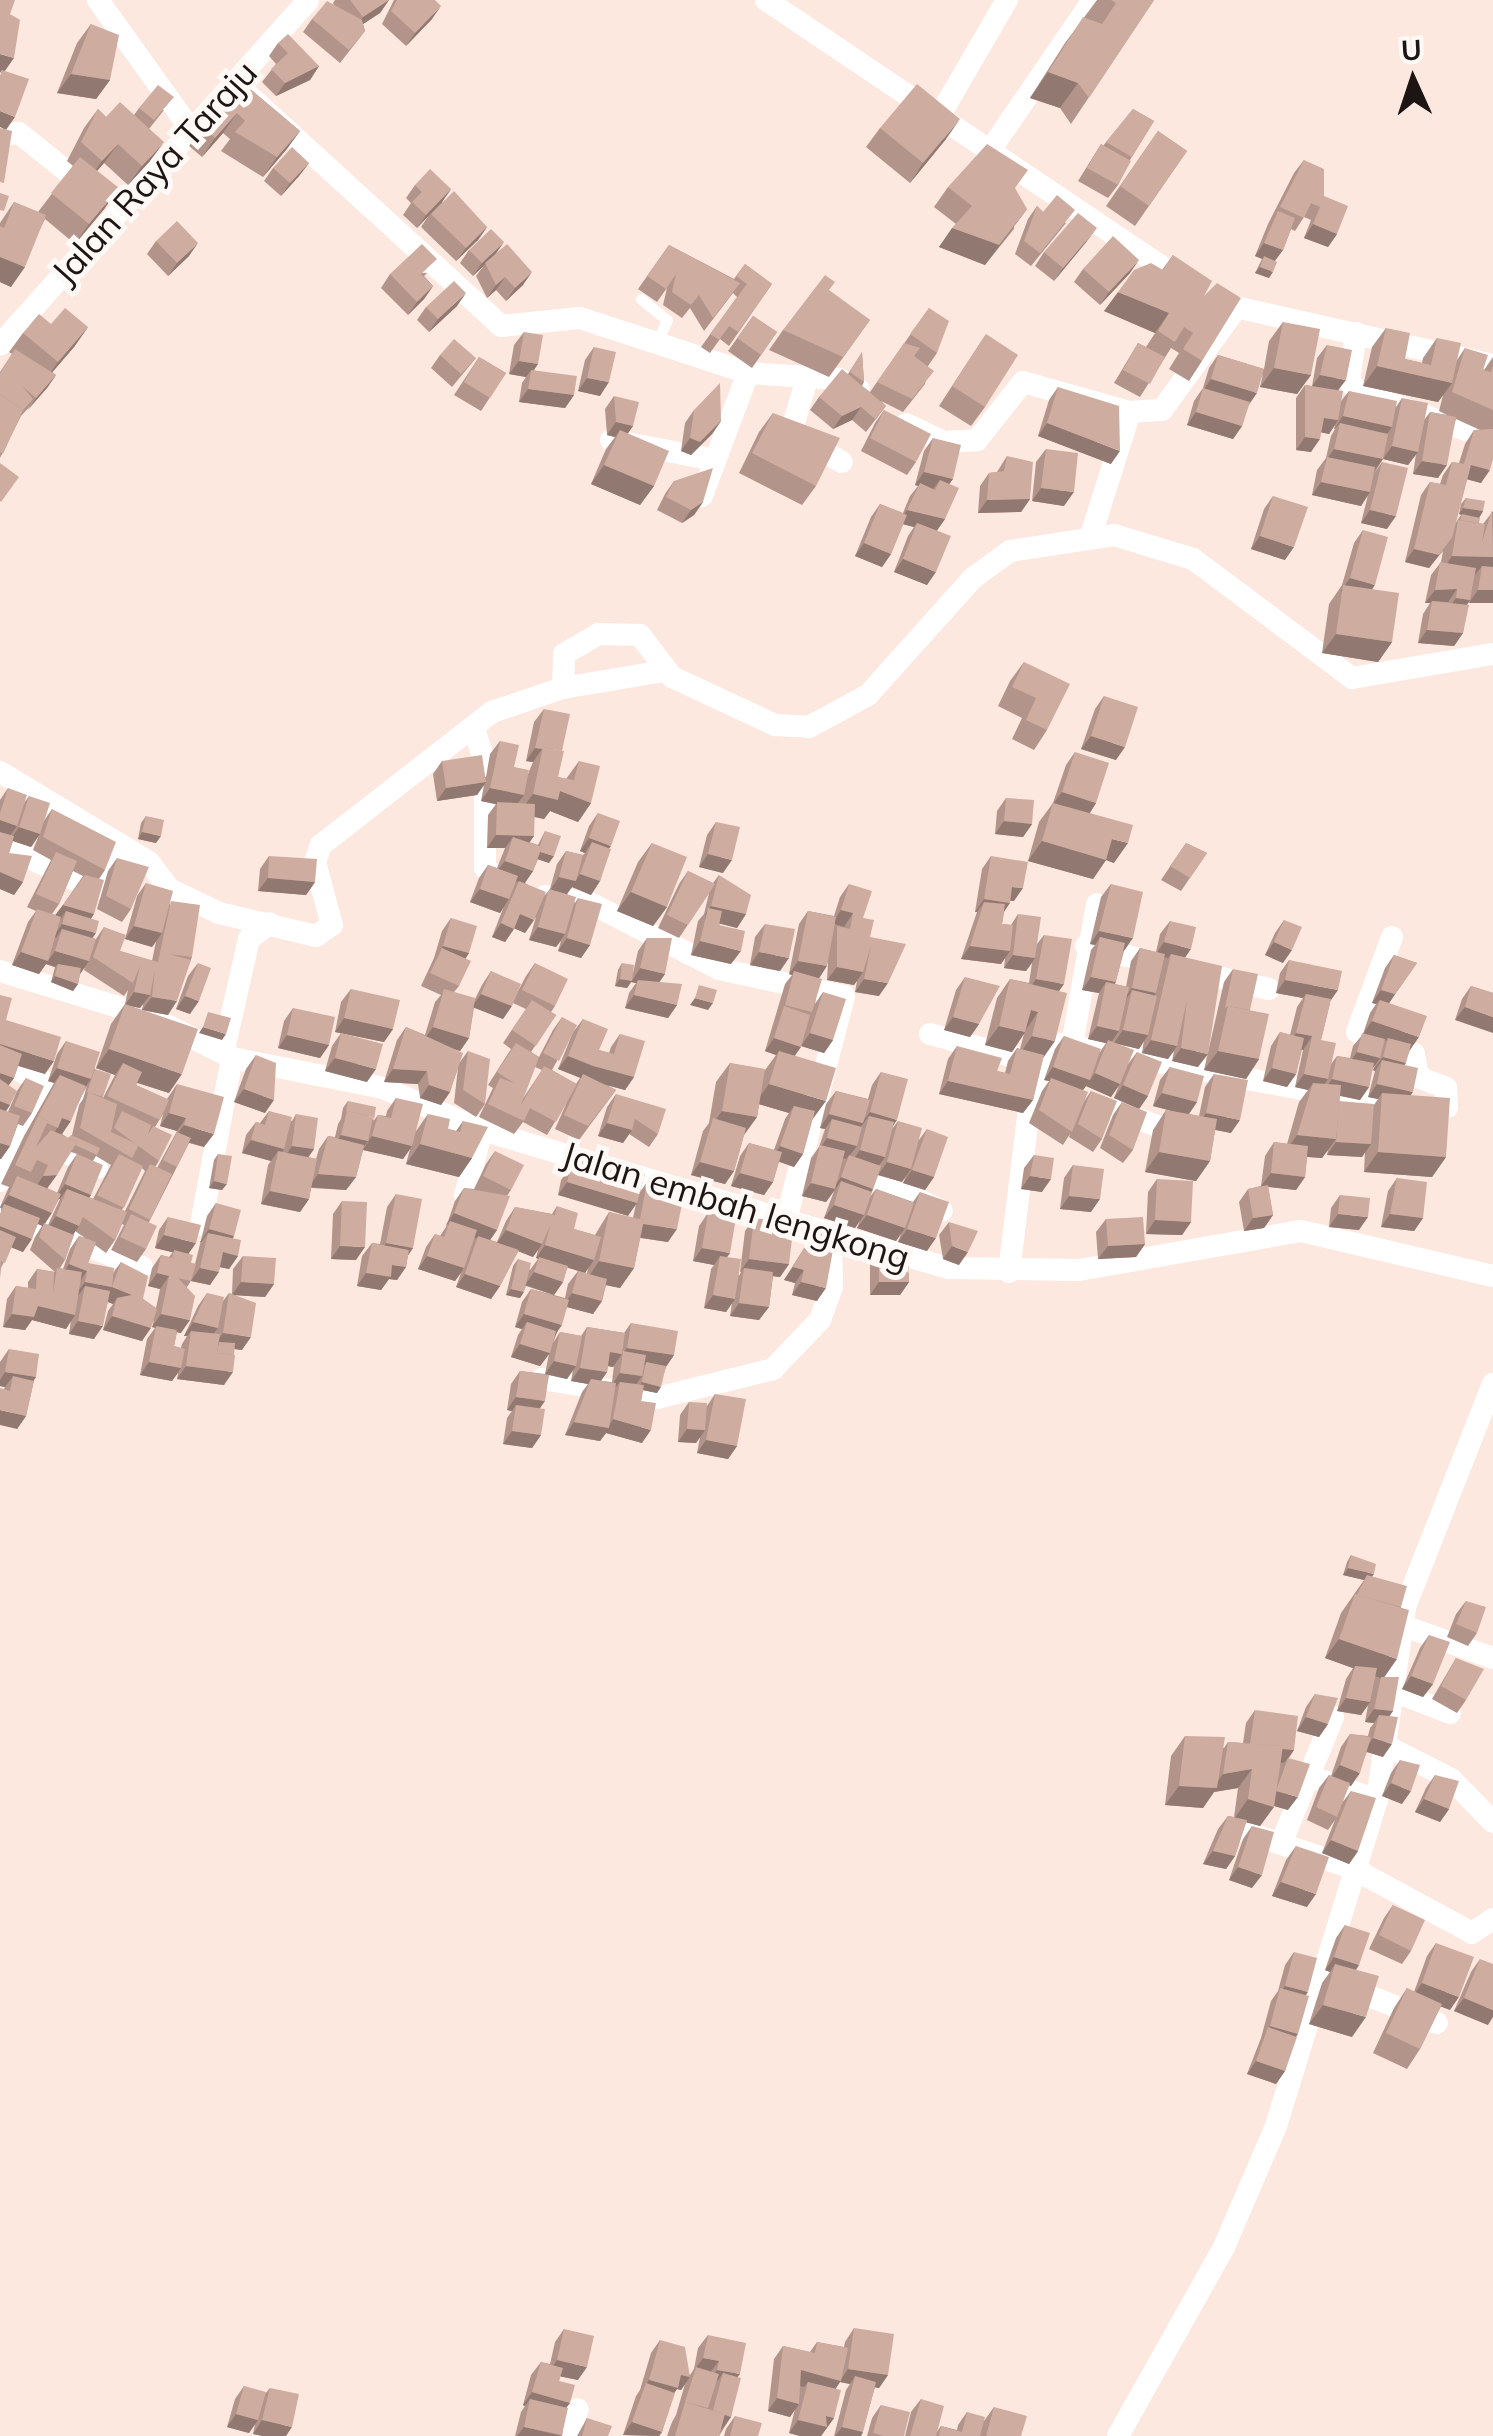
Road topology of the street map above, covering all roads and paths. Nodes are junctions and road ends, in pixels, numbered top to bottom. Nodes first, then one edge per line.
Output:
1 (98, 0) edge
2 (308, 0) edge
3 (766, 0) edge
4 (1007, 0) edge
5 (1093, 0) edge
6 (234, 82) junction
7 (940, 115) junction
8 (189, 128) junction
9 (0, 136) edge
10 (991, 149) junction
11 (118, 210) junction
12 (641, 299) dead end
13 (1235, 310) junction
14 (11, 318) edge
15 (1356, 333) junction
16 (656, 344) junction
17 (0, 345) edge
18 (1493, 365) edge
19 (748, 373) junction
20 (806, 382) junction
21 (1130, 412) junction
22 (1466, 430) dead end
23 (611, 440) edge
24 (710, 459) junction
25 (842, 462) dead end
26 (700, 504) edge
27 (1091, 535) junction
28 (1493, 654) edge
29 (664, 672) junction
30 (563, 688) junction
31 (474, 728) junction
32 (0, 772) edge
33 (8, 847) edge
34 (120, 847) junction
35 (1097, 904) dead end
36 (270, 923) junction
37 (1392, 938) dead end
38 (1086, 946) junction
39 (0, 971) edge
40 (1269, 989) dead end
41 (930, 1034) dead end
42 (1072, 1045) junction
43 (228, 1054) junction
44 (0, 1062) edge
45 (1040, 1073) junction
46 (45, 1082) junction
47 (0, 1120) edge
48 (1160, 1126) edge
49 (136, 1130) edge
50 (482, 1130) junction
51 (22, 1131) junction
52 (808, 1152) junction
53 (97, 1168) edge
54 (0, 1181) edge
55 (466, 1195) edge
56 (944, 1212) edge
57 (0, 1213) edge
58 (787, 1217) junction
59 (201, 1224) edge
60 (830, 1232) junction
61 (142, 1267) dead end
62 (1009, 1272) junction
63 (1493, 1276) edge
64 (542, 1379) edge
65 (1493, 1384) edge
66 (1401, 1625) junction
67 (1493, 1658) edge
68 (1396, 1692) junction
69 (1450, 1713) dead end
70 (1334, 1717) edge
71 (1388, 1747) junction
72 (1306, 1774) junction
73 (1376, 1800) junction
74 (1493, 1822) edge
75 (1240, 1830) edge
76 (1282, 1841) junction
77 (1352, 1868) junction
78 (1493, 1919) edge
79 (1317, 1978) junction
80 (1436, 2022) edge
81 (578, 2409) dead end
82 (568, 2436) edge
83 (1118, 2436) edge

1 - 8 street
2 - 6 street, Jalan Raya Taraju
3 - 7 street
4 - 7 street
5 - 10 street
6 - 8 street, Jalan Raya Taraju
6 - 16 street
7 - 10 street
8 - 11 street, Jalan Raya Taraju
9 - 11 street
10 - 13 street
11 - 14 street, Jalan Raya Taraju
12 - 16 lane
13 - 15 street
13 - 21 street
14 - 17 street, Jalan Raya Taraju
15 - 18 street
15 - 22 street
16 - 19 street
19 - 20 street
19 - 24 street
20 - 21 street
20 - 25 street
21 - 27 street
23 - 24 street
24 - 26 street
27 - 28 street
27 - 29 street
29 - 30 street
29 - 30 street
30 - 31 street
31 - 36 street
31 - 52 street
32 - 34 street
33 - 34 street
34 - 36 street
35 - 38 street
36 - 43 street
37 - 42 street
38 - 40 street
38 - 42 street
39 - 43 street, Jalan embah lengkong
41 - 45 street
42 - 45 street
43 - 50 street, Jalan embah lengkong
43 - 59 street
44 - 46 street
45 - 48 street
45 - 62 street
46 - 49 street
46 - 51 street
47 - 51 street
50 - 55 street
50 - 58 street, Jalan embah lengkong
51 - 53 street
51 - 54 street
52 - 56 street
52 - 58 street
57 - 61 street
58 - 60 street, Jalan embah lengkong
60 - 62 street, Jalan embah lengkong
60 - 64 street
62 - 63 street, Jalan embah lengkong
65 - 66 street
66 - 67 street
66 - 68 street
68 - 69 street
68 - 71 street
70 - 72 street
71 - 73 street
71 - 74 street
72 - 73 street
72 - 76 street
73 - 77 street
75 - 76 street
76 - 77 street
77 - 78 street
77 - 79 street
79 - 80 street
79 - 83 street
81 - 82 street

